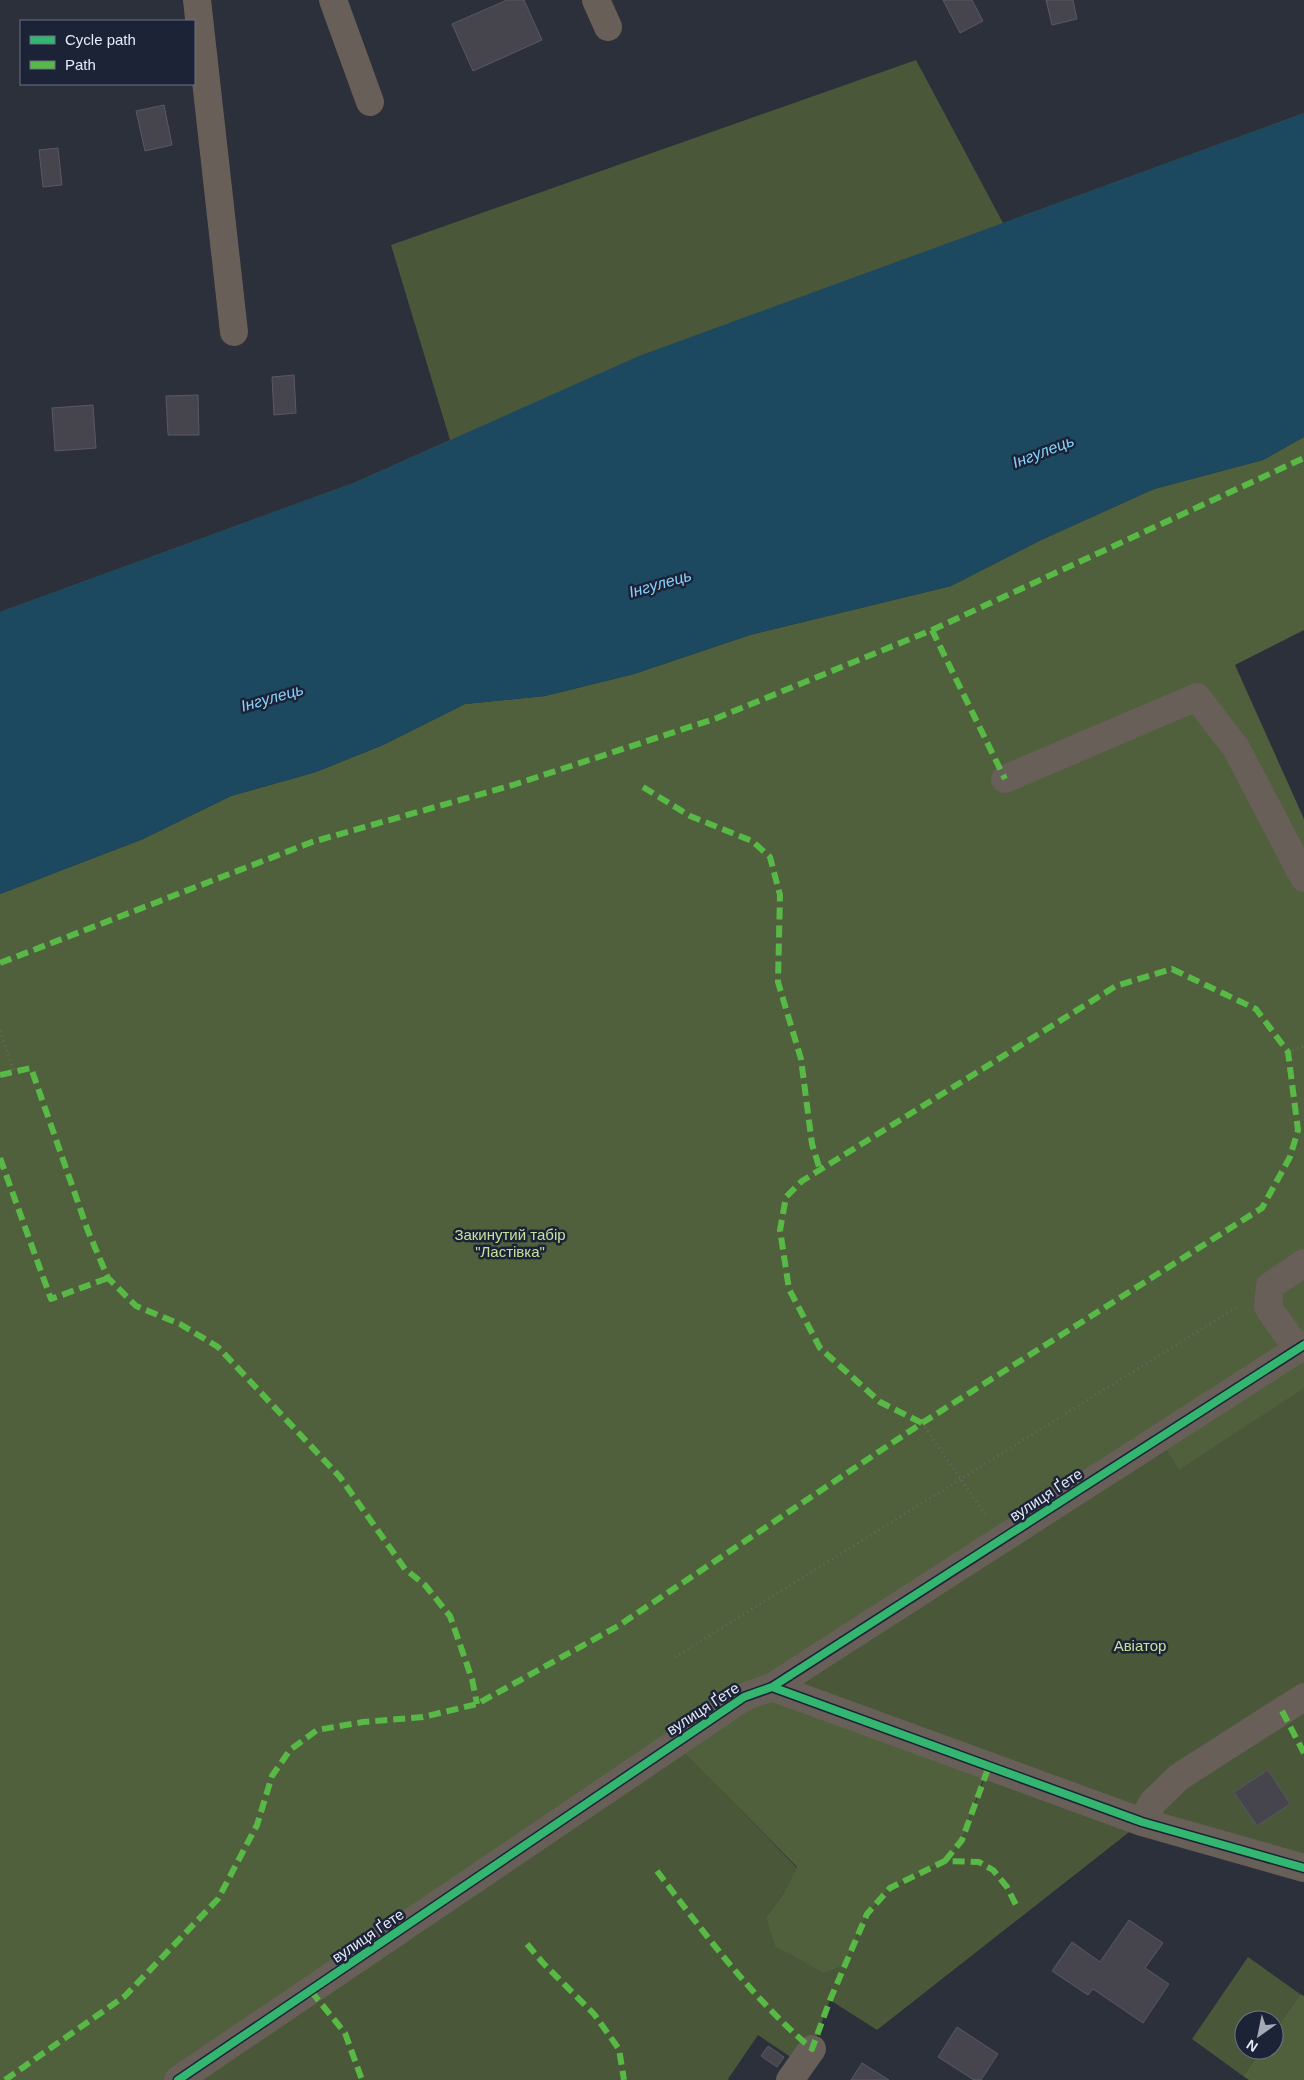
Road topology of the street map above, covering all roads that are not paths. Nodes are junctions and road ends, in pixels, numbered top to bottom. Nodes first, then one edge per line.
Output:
1 (197, 0) edge
2 (333, 0) edge
3 (596, 0) edge
4 (608, 26) dead end
5 (370, 102) dead end
6 (234, 332) dead end
7 (1005, 779) dead end
8 (1304, 878) edge
9 (1304, 1263) edge
10 (1301, 1347) edge
11 (772, 1687) junction
12 (1304, 1697) edge
13 (1142, 1822) junction
14 (1304, 1868) edge
15 (812, 2049) dead end
16 (178, 2080) edge
17 (790, 2080) edge

1 - 6 street
2 - 5 street
3 - 4 street
7 - 8 street
9 - 10 street
10 - 11 street, вулиця Ґете
11 - 13 street
11 - 16 street, вулиця Ґете
12 - 13 street
13 - 14 street
15 - 17 street

